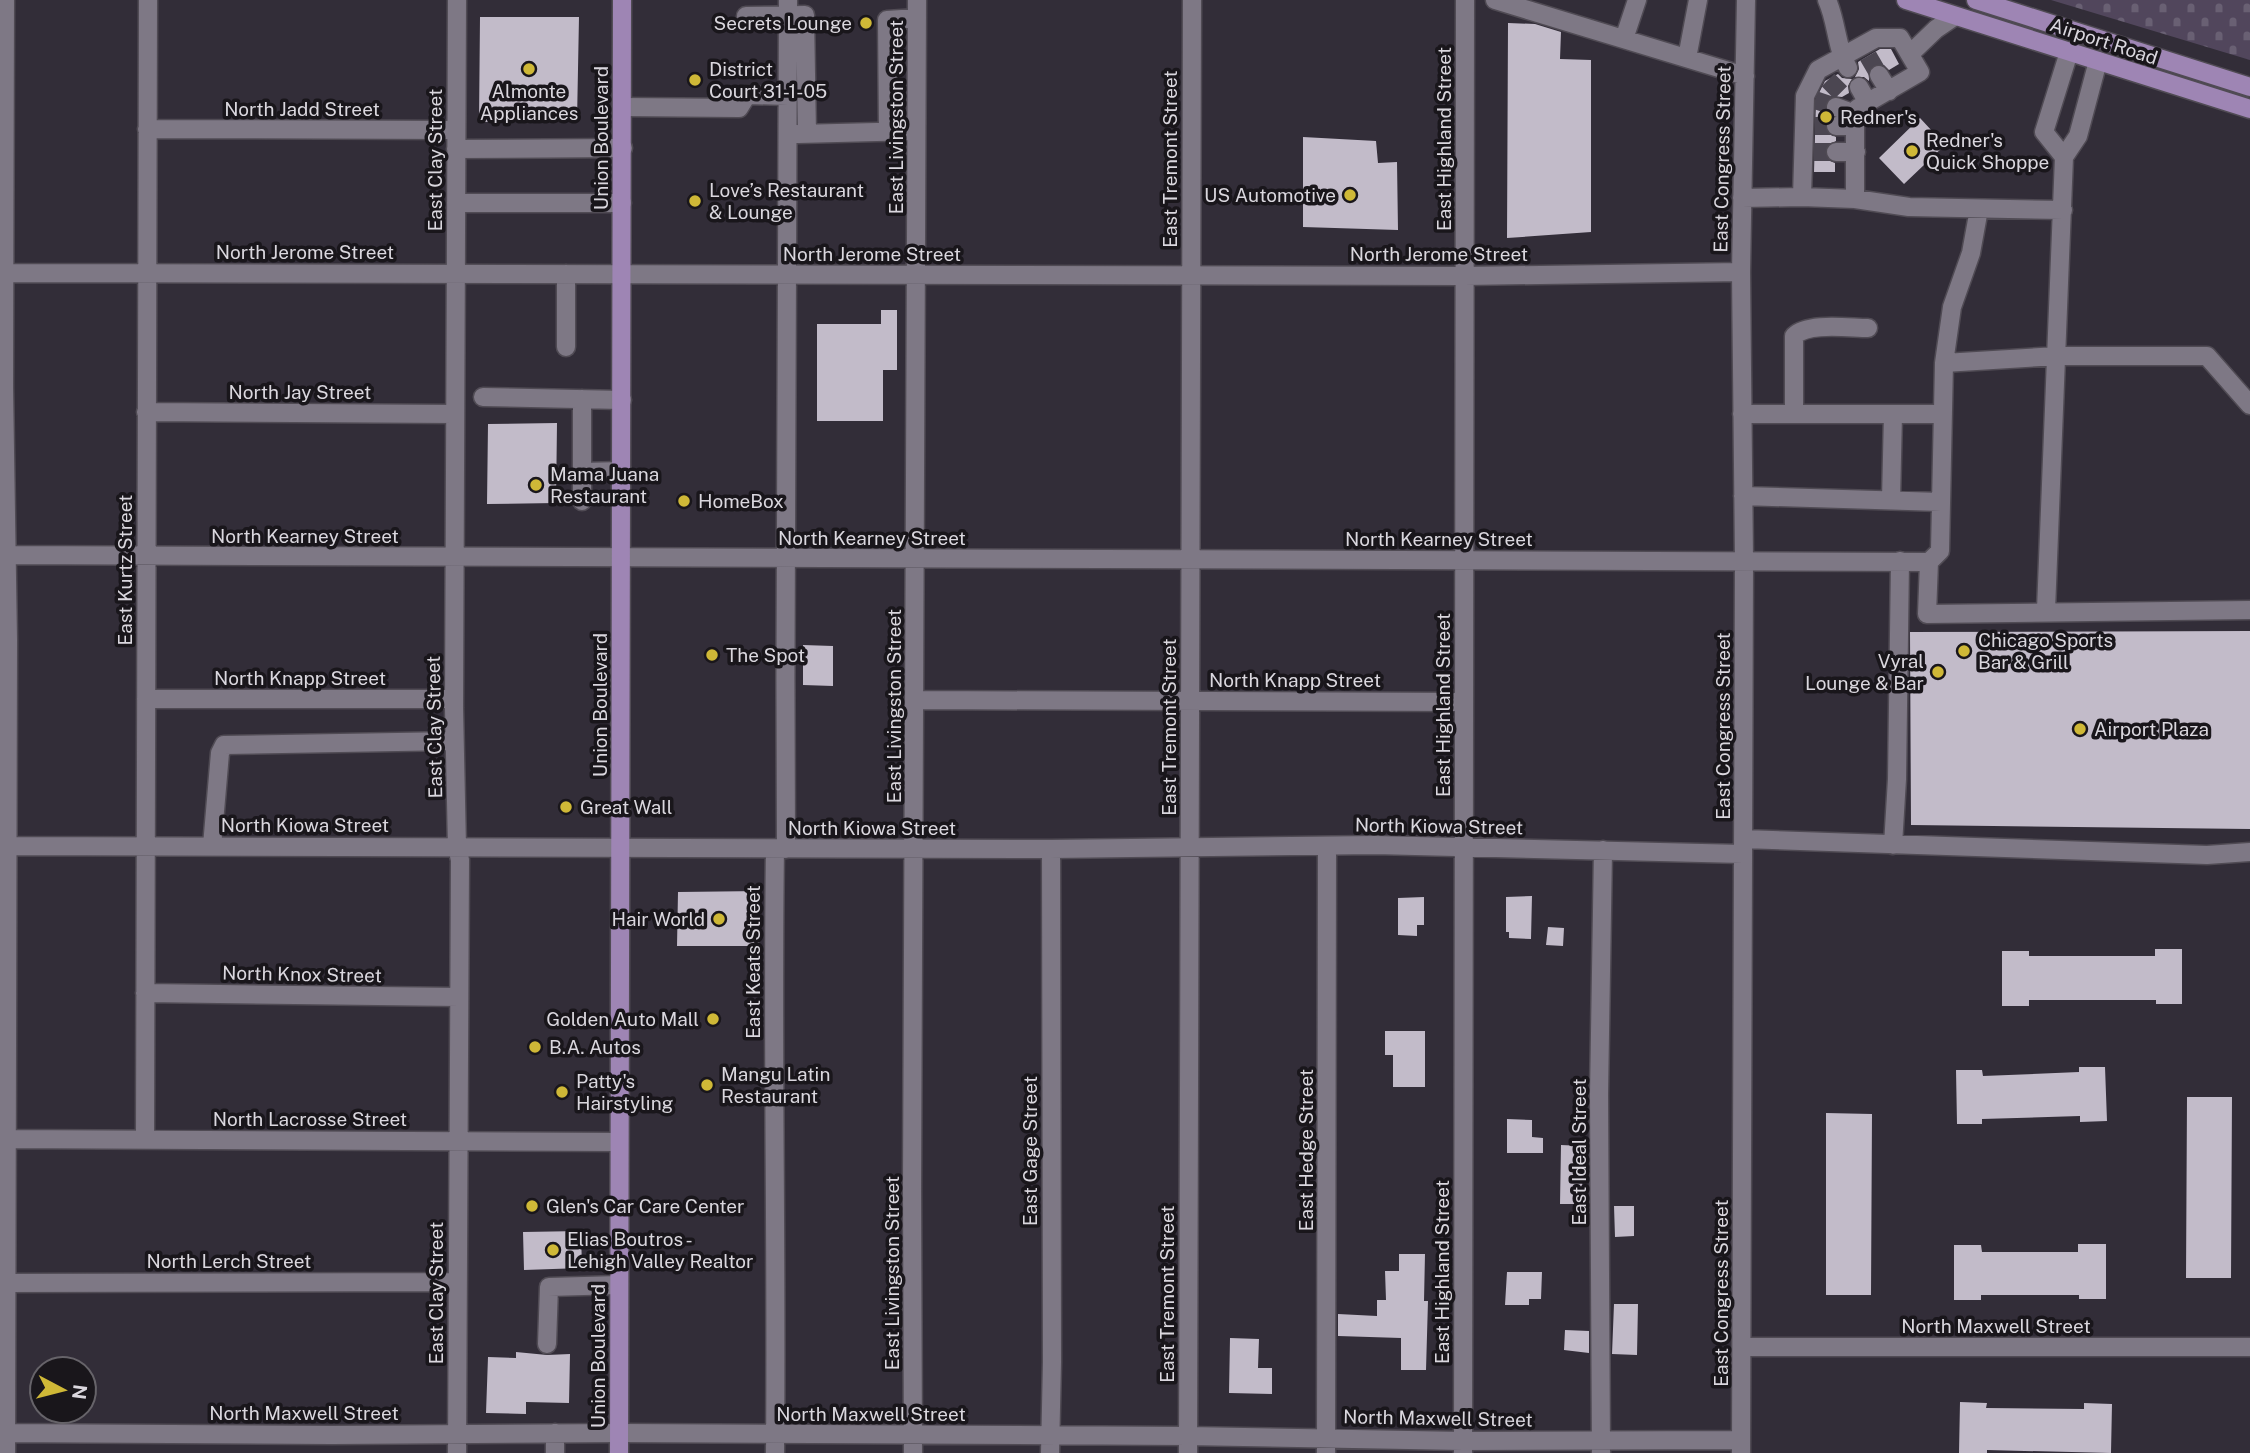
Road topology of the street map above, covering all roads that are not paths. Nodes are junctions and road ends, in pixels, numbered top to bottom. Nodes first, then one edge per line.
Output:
1 (5, 0) edge
2 (148, 0) edge
3 (457, 0) edge
4 (622, 0) edge
5 (917, 0) edge
6 (1192, 0) edge
7 (1465, 0) edge
8 (1494, 0) edge
9 (1637, 0) edge
10 (1698, 0) edge
11 (1746, 0) edge
12 (1827, 0) edge
13 (1906, 0) edge
14 (1976, 0) edge
15 (788, 7) edge
16 (746, 16) dead end
17 (1955, 16) junction
18 (917, 18) junction
19 (1624, 39) junction
20 (2069, 52) junction
21 (1910, 54) junction
22 (1687, 58) junction
23 (2098, 61) junction
24 (1845, 62) junction
25 (1745, 76) junction
26 (2250, 87) edge
27 (788, 96) junction
28 (1854, 106) junction
29 (623, 107) junction
30 (2250, 109) edge
31 (1836, 126) dead end
32 (148, 129) junction
33 (456, 130) junction
34 (916, 131) junction
35 (888, 132) junction
36 (807, 134) junction
37 (788, 135) junction
38 (623, 148) junction
39 (456, 149) junction
40 (1836, 152) tunnel mouth
41 (1856, 152) junction
42 (2064, 157) junction
43 (1802, 197) junction
44 (1742, 198) junction
45 (1855, 199) junction
46 (456, 203) junction
47 (622, 203) junction
48 (1979, 209) junction
49 (2063, 210) junction
50 (1741, 272) junction
51 (2, 273) edge
52 (147, 273) junction
53 (456, 273) junction
54 (566, 274) junction
55 (623, 274) junction
56 (789, 274) junction
57 (916, 275) junction
58 (1191, 275) junction
59 (1465, 276) junction
60 (1868, 328) dead end
61 (566, 346) dead end
62 (2057, 356) junction
63 (1944, 363) junction
64 (2, 387) edge
65 (483, 397) dead end
66 (582, 399) junction
67 (622, 400) junction
68 (2250, 405) edge
69 (146, 412) junction
70 (455, 414) junction
71 (1742, 414) junction
72 (1794, 414) junction
73 (1893, 414) junction
74 (1942, 414) junction
75 (622, 471) junction
76 (582, 472) junction
77 (1743, 496) junction
78 (1891, 500) junction
79 (582, 501) dead end
80 (1941, 502) junction
81 (3, 555) edge
82 (145, 556) junction
83 (454, 558) junction
84 (622, 558) junction
85 (785, 559) junction
86 (915, 559) junction
87 (1189, 559) junction
88 (1465, 560) junction
89 (1744, 561) junction
90 (1900, 561) junction
91 (1929, 562) junction
92 (2046, 610) junction
93 (2250, 610) edge
94 (4, 694) edge
95 (146, 699) junction
96 (454, 699) junction
97 (915, 700) junction
98 (1190, 700) junction
99 (1464, 702) junction
100 (454, 741) junction
101 (1893, 845) junction
102 (4, 846) edge
103 (146, 846) junction
104 (212, 846) junction
105 (1327, 846) junction
106 (457, 847) junction
107 (1191, 847) junction
108 (1743, 847) junction
109 (620, 848) junction
110 (1464, 848) junction
111 (781, 849) junction
112 (914, 849) junction
113 (1051, 849) junction
114 (1602, 850) junction
115 (2250, 852) edge
116 (145, 993) junction
117 (4, 994) edge
118 (459, 997) junction
119 (4, 1139) edge
120 (145, 1140) junction
121 (458, 1141) junction
122 (620, 1142) junction
123 (457, 1282) junction
124 (3, 1283) edge
125 (619, 1285) junction
126 (547, 1345) dead end
127 (1742, 1347) junction
128 (2250, 1347) edge
129 (3, 1433) edge
130 (457, 1433) junction
131 (555, 1433) junction
132 (618, 1433) junction
133 (775, 1444) edge
134 (913, 1444) edge
135 (1050, 1444) edge
136 (1188, 1445) edge
137 (1325, 1446) edge
138 (1463, 1447) edge
139 (1601, 1447) edge
140 (1741, 1447) edge
141 (6, 1453) edge
142 (457, 1453) edge
143 (555, 1453) edge
144 (619, 1453) edge

1 - 51 street
2 - 32 street, East Kurtz Street
3 - 33 street, East Clay Street
4 - 29 main road, Union Boulevard
5 - 18 street, East Livingston Street
6 - 58 street, East Tremont Street
7 - 59 street, East Highland Street
8 - 19 street
9 - 19 street
10 - 22 street
11 - 25 street, East Congress Street
12 - 24 street
13 - 17 main road, Airport Road
14 - 26 main road, Airport Road
15 - 16 street
15 - 27 street
15 - 36 street
17 - 20 main road, Airport Road
17 - 21 street
18 - 34 street, East Livingston Street
18 - 35 street
19 - 22 street
20 - 23 main road, Airport Road
20 - 42 street
21 - 24 street
21 - 28 street
22 - 25 street
23 - 30 main road, Airport Road
23 - 42 street
24 - 43 street
25 - 44 street, East Congress Street
27 - 29 street
27 - 37 street
28 - 31 street
28 - 41 street
29 - 38 main road, Union Boulevard
32 - 33 street, North Jadd Street
32 - 52 street, East Kurtz Street
33 - 39 street, East Clay Street
34 - 35 street
34 - 57 street, East Livingston Street
35 - 36 street
36 - 37 street
37 - 56 street
38 - 39 street
38 - 47 main road, Union Boulevard
39 - 46 street, East Clay Street
40 - 41 street
41 - 45 street
42 - 49 street
43 - 44 street
43 - 45 street
44 - 50 street, East Congress Street
45 - 48 street
46 - 47 street
46 - 53 street, East Clay Street
47 - 55 main road, Union Boulevard
48 - 49 street
48 - 63 street
49 - 62 street
50 - 59 street, North Jerome Street
50 - 71 street, East Congress Street
51 - 52 street, North Jerome Street
51 - 64 street
52 - 53 street, North Jerome Street
52 - 69 street, East Kurtz Street
53 - 54 street, North Jerome Street
53 - 70 street, East Clay Street
54 - 55 street, North Jerome Street
54 - 61 street
55 - 56 street, North Jerome Street
55 - 67 main road, Union Boulevard
56 - 57 street, North Jerome Street
56 - 85 street, East Keats Street
57 - 58 street, North Jerome Street
57 - 86 street, East Livingston Street
58 - 59 street, North Jerome Street
58 - 87 street, East Tremont Street
59 - 88 street, East Highland Street
60 - 72 street
62 - 63 street
62 - 68 street
62 - 92 street
63 - 74 street
64 - 81 street
65 - 66 street
66 - 67 street
66 - 76 street
67 - 75 main road, Union Boulevard
69 - 70 street, North Jay Street
69 - 82 street, East Kurtz Street
70 - 83 street, East Clay Street
71 - 72 street
71 - 77 street, East Congress Street
72 - 73 street
73 - 74 street
73 - 78 street
74 - 80 street
75 - 76 street
75 - 84 main road, Union Boulevard
76 - 79 street
77 - 78 street
77 - 89 street, East Congress Street
78 - 80 street
80 - 91 street
81 - 82 street, North Kearney Street
81 - 94 street
82 - 83 street, North Kearney Street
82 - 95 street, East Kurtz Street
83 - 84 street, North Kearney Street
83 - 96 street, East Clay Street
84 - 85 street, North Kearney Street
84 - 109 main road, Union Boulevard
85 - 86 street, North Kearney Street
85 - 111 street, East Keats Street
86 - 87 street, North Kearney Street
86 - 97 street, East Livingston Street
87 - 88 street, North Kearney Street
87 - 98 street, East Tremont Street
88 - 89 street, North Kearney Street
88 - 99 street, East Highland Street
89 - 90 street, North Kearney Street
89 - 108 street, East Congress Street
90 - 91 street, North Kearney Street
90 - 101 street
91 - 92 street
92 - 93 street
94 - 102 street
95 - 96 street, North Knapp Street
95 - 103 street, East Kurtz Street
96 - 100 street, East Clay Street
97 - 98 street, North Knapp Street
97 - 112 street, East Livingston Street
98 - 99 street, North Knapp Street
98 - 107 street, East Tremont Street
99 - 110 street, East Highland Street
100 - 104 street
100 - 106 street, East Clay Street
101 - 108 street, North Kiowa Street
101 - 115 street, North Kiowa Street
102 - 103 street, North Kiowa Street
102 - 117 street
103 - 104 street, North Kiowa Street
103 - 116 street, East Kurtz Street
104 - 106 street, North Kiowa Street
105 - 107 street, North Kiowa Street
105 - 110 street, North Kiowa Street
105 - 137 street, East Hedge Street
106 - 109 street, North Kiowa Street
106 - 118 street, East Clay Street
107 - 113 street, North Kiowa Street
107 - 136 street, East Tremont Street
108 - 114 street, North Kiowa Street
108 - 127 street, East Congress Street
109 - 111 street, North Kiowa Street
109 - 122 main road, Union Boulevard
110 - 114 street, North Kiowa Street
110 - 138 street, East Highland Street
111 - 112 street, North Kiowa Street
111 - 133 street, East Keats Street
112 - 113 street, North Kiowa Street
112 - 134 street, East Livingston Street
113 - 135 street, East Gage Street
114 - 139 street, East Ideal Street
116 - 118 street, North Knox Street
116 - 120 street, East Kurtz Street
117 - 119 street
118 - 121 street, East Clay Street
119 - 120 street, North Lacrosse Street
119 - 124 street
120 - 121 street, North Lacrosse Street
121 - 122 street, North Lacrosse Street
121 - 123 street, East Clay Street
122 - 125 main road, Union Boulevard
123 - 124 street, North Lerch Street
123 - 130 street, East Clay Street
124 - 129 street
125 - 126 street
125 - 132 main road, Union Boulevard
127 - 128 street, North Maxwell Street
127 - 140 street, East Congress Street
129 - 130 street, North Maxwell Street
129 - 141 street
130 - 131 street, North Maxwell Street
130 - 142 street, East Clay Street
131 - 132 street, North Maxwell Street
131 - 143 street
132 - 133 street, North Maxwell Street
132 - 144 main road, Union Boulevard
133 - 134 street, North Maxwell Street
134 - 135 street, North Maxwell Street
135 - 136 street, North Maxwell Street
136 - 137 street, North Maxwell Street
137 - 138 street, North Maxwell Street
138 - 139 street, North Maxwell Street
139 - 140 street, North Maxwell Street

